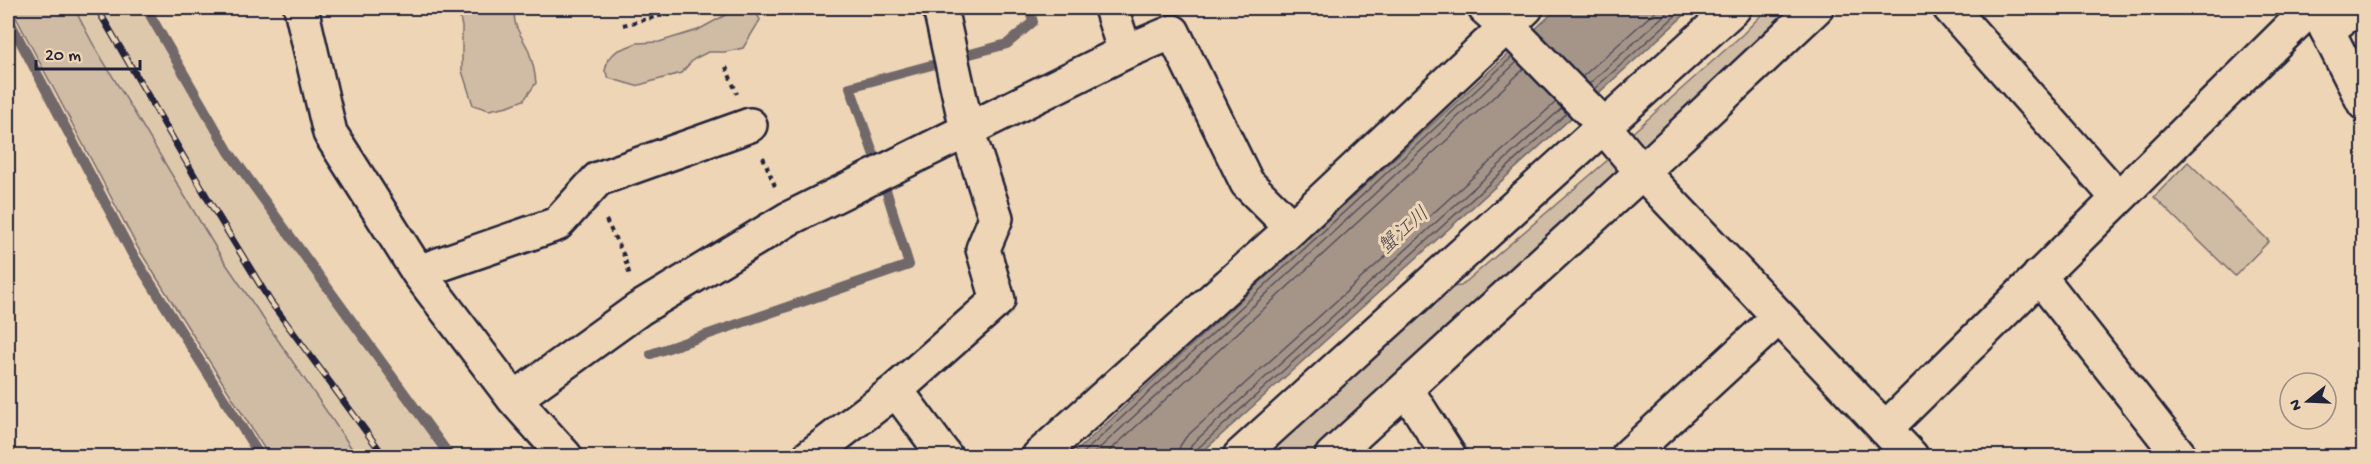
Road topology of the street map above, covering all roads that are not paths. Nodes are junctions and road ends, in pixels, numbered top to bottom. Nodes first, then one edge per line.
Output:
1 (301, 8) edge
2 (940, 8) edge
3 (1111, 8) edge
4 (1734, 8) edge
5 (1816, 8) edge
6 (1950, 8) edge
7 (2357, 8) edge
8 (2318, 15) edge
9 (1509, 20) edge
10 (1125, 52) junction
11 (2364, 103) edge
12 (1598, 121) junction
13 (750, 125) dead end
14 (967, 130) junction
15 (1642, 172) junction
16 (2118, 198) junction
17 (1292, 228) junction
18 (418, 272) junction
19 (2039, 276) junction
20 (1779, 317) junction
21 (1406, 389) junction
22 (896, 390) junction
23 (514, 399) junction
24 (1885, 429) junction
25 (565, 456) edge
26 (810, 456) edge
27 (945, 456) edge
28 (1039, 456) edge
29 (1240, 456) edge
30 (1332, 456) edge
31 (1449, 456) edge
32 (1628, 456) edge
33 (1911, 456) edge
34 (2180, 456) edge

1 - 18 street
2 - 14 street
3 - 10 street
4 - 12 street
5 - 15 street
6 - 16 street
7 - 8 street
8 - 11 street
8 - 16 street
9 - 12 street
9 - 17 street
10 - 14 street
10 - 17 street
12 - 15 street
12 - 29 street
13 - 18 street
14 - 22 street
14 - 23 street
15 - 20 street
15 - 21 street
16 - 19 street
17 - 28 street
18 - 23 street
19 - 24 street
19 - 34 street
20 - 24 street
20 - 32 street
21 - 30 street
21 - 31 street
22 - 26 street
22 - 27 street
23 - 25 street
24 - 33 street

